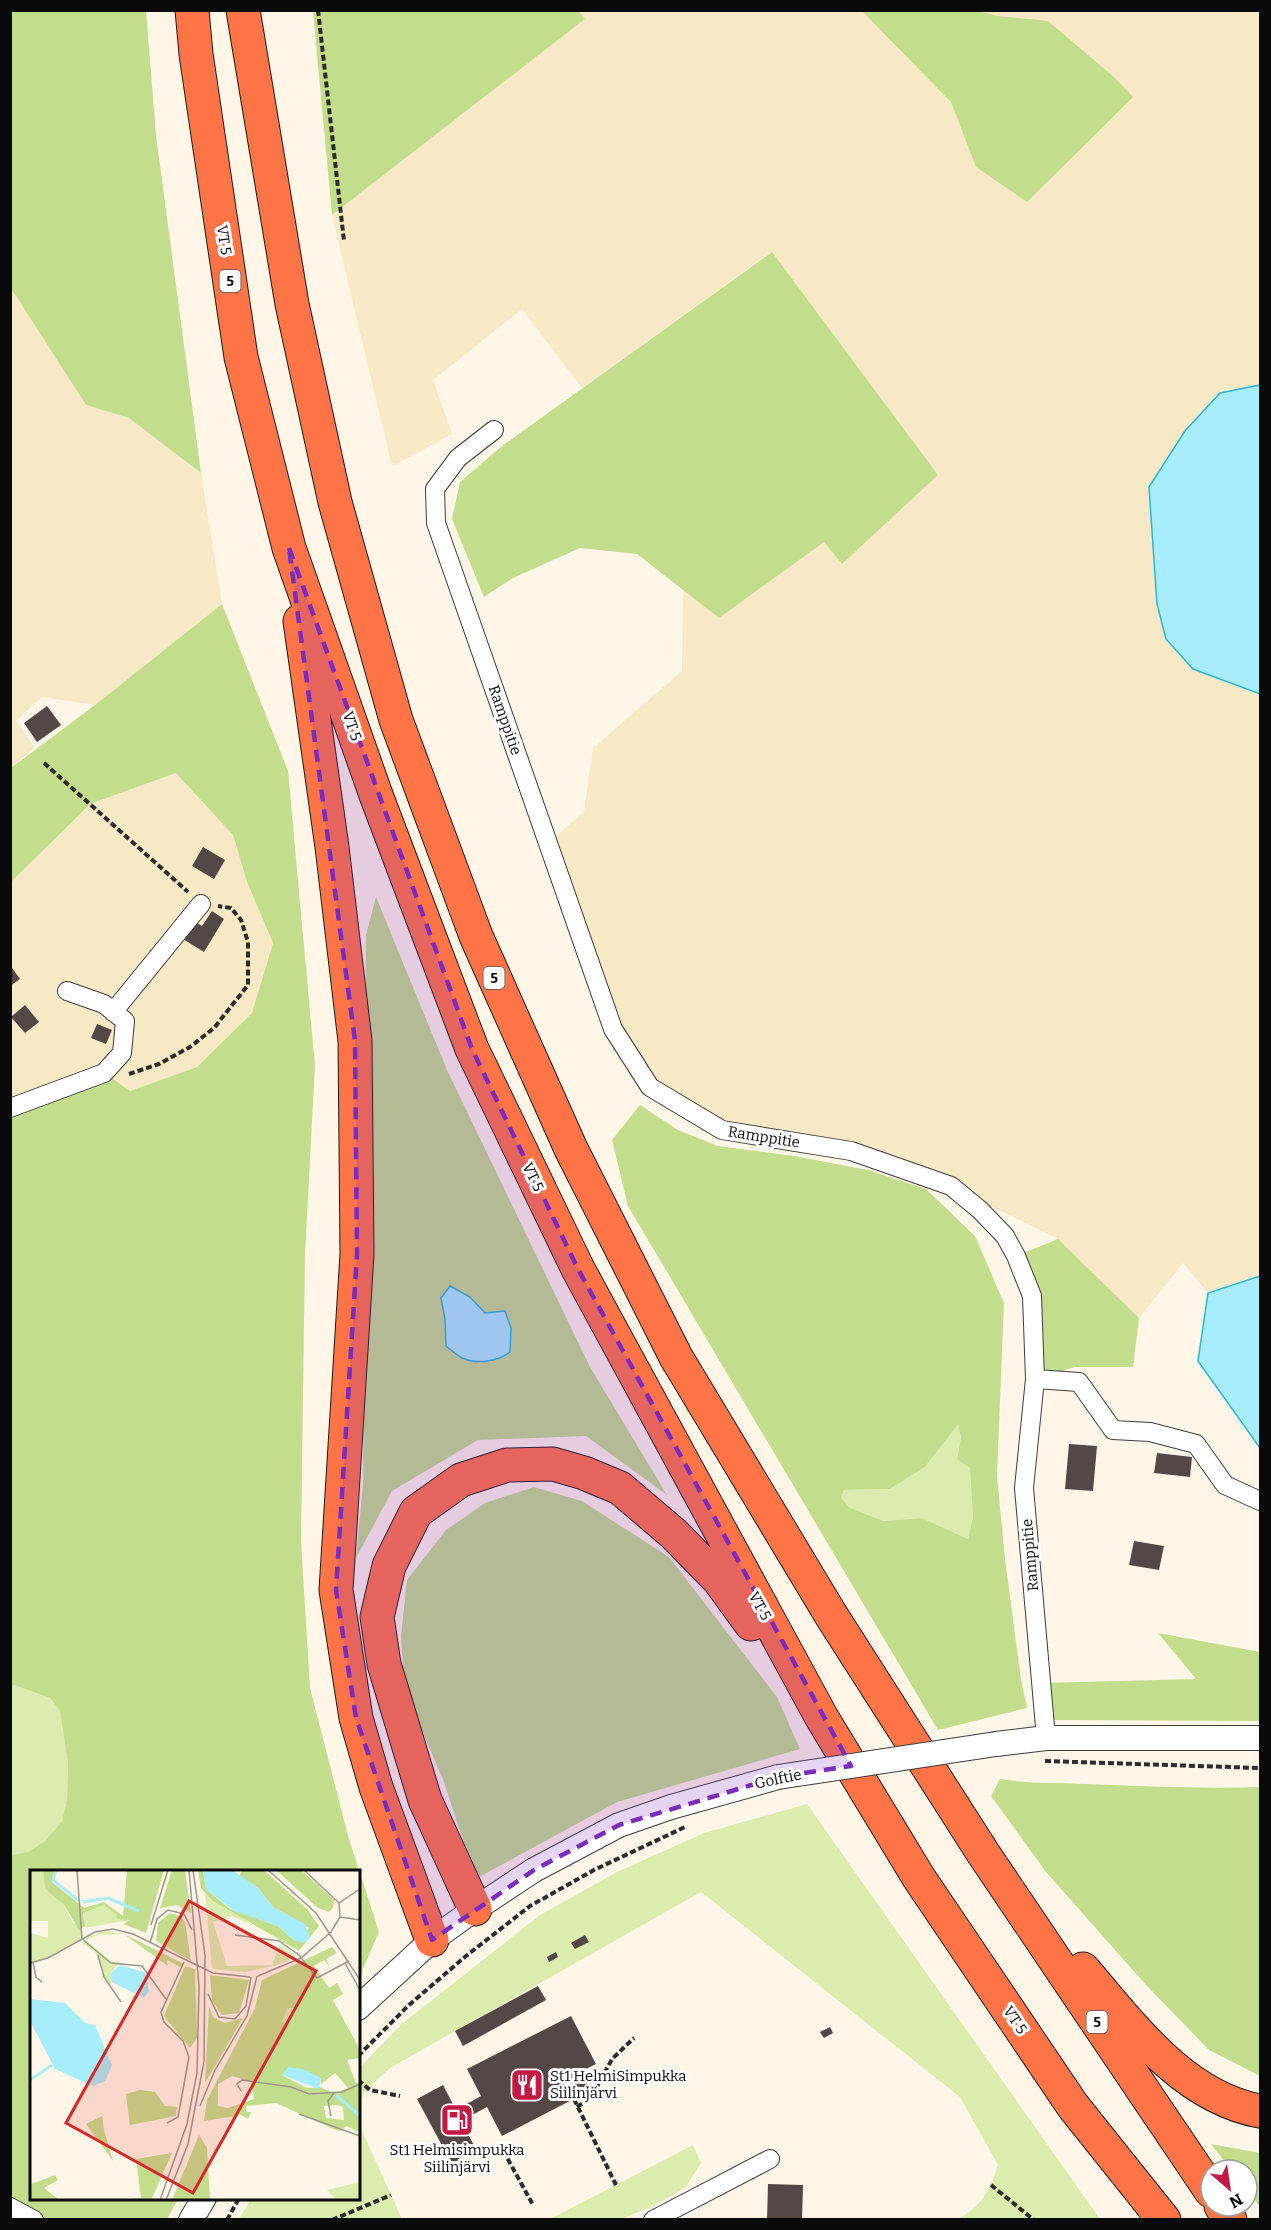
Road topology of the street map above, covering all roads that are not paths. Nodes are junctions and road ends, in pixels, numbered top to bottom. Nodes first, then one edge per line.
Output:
1 (192, 10) edge
2 (243, 10) edge
3 (494, 430) dead end
4 (289, 548) junction
5 (201, 904) dead end
6 (67, 991) dead end
7 (113, 1012) junction
8 (10, 1108) edge
9 (1035, 1379) junction
10 (1260, 1501) edge
11 (822, 1718) junction
12 (1046, 1738) junction
13 (1260, 1738) edge
14 (982, 1852) junction
15 (475, 1909) junction
16 (432, 1940) junction
17 (360, 2006) edge
18 (1260, 2110) edge
19 (770, 2159) dead end
20 (1199, 2173) edge
21 (203, 2200) edge
22 (10, 2207) edge
23 (34, 2220) edge
24 (190, 2220) edge
25 (653, 2220) edge
26 (1164, 2220) edge

1 - 4 highway, VT 5 / 5
2 - 14 highway, 5
3 - 9 street, Ramppitie
4 - 11 highway, VT 5 / 5
4 - 16 highway
5 - 7 street
6 - 7 street
7 - 8 street
9 - 10 street
9 - 12 street, Ramppitie
11 - 15 highway
11 - 26 highway, VT 5 / 5
12 - 13 street, Golftie
12 - 15 street, Golftie, bridge
14 - 18 highway
14 - 20 highway, 5
15 - 16 street, Golftie
16 - 17 street, Golftie
19 - 25 street
21 - 24 street
22 - 23 street

